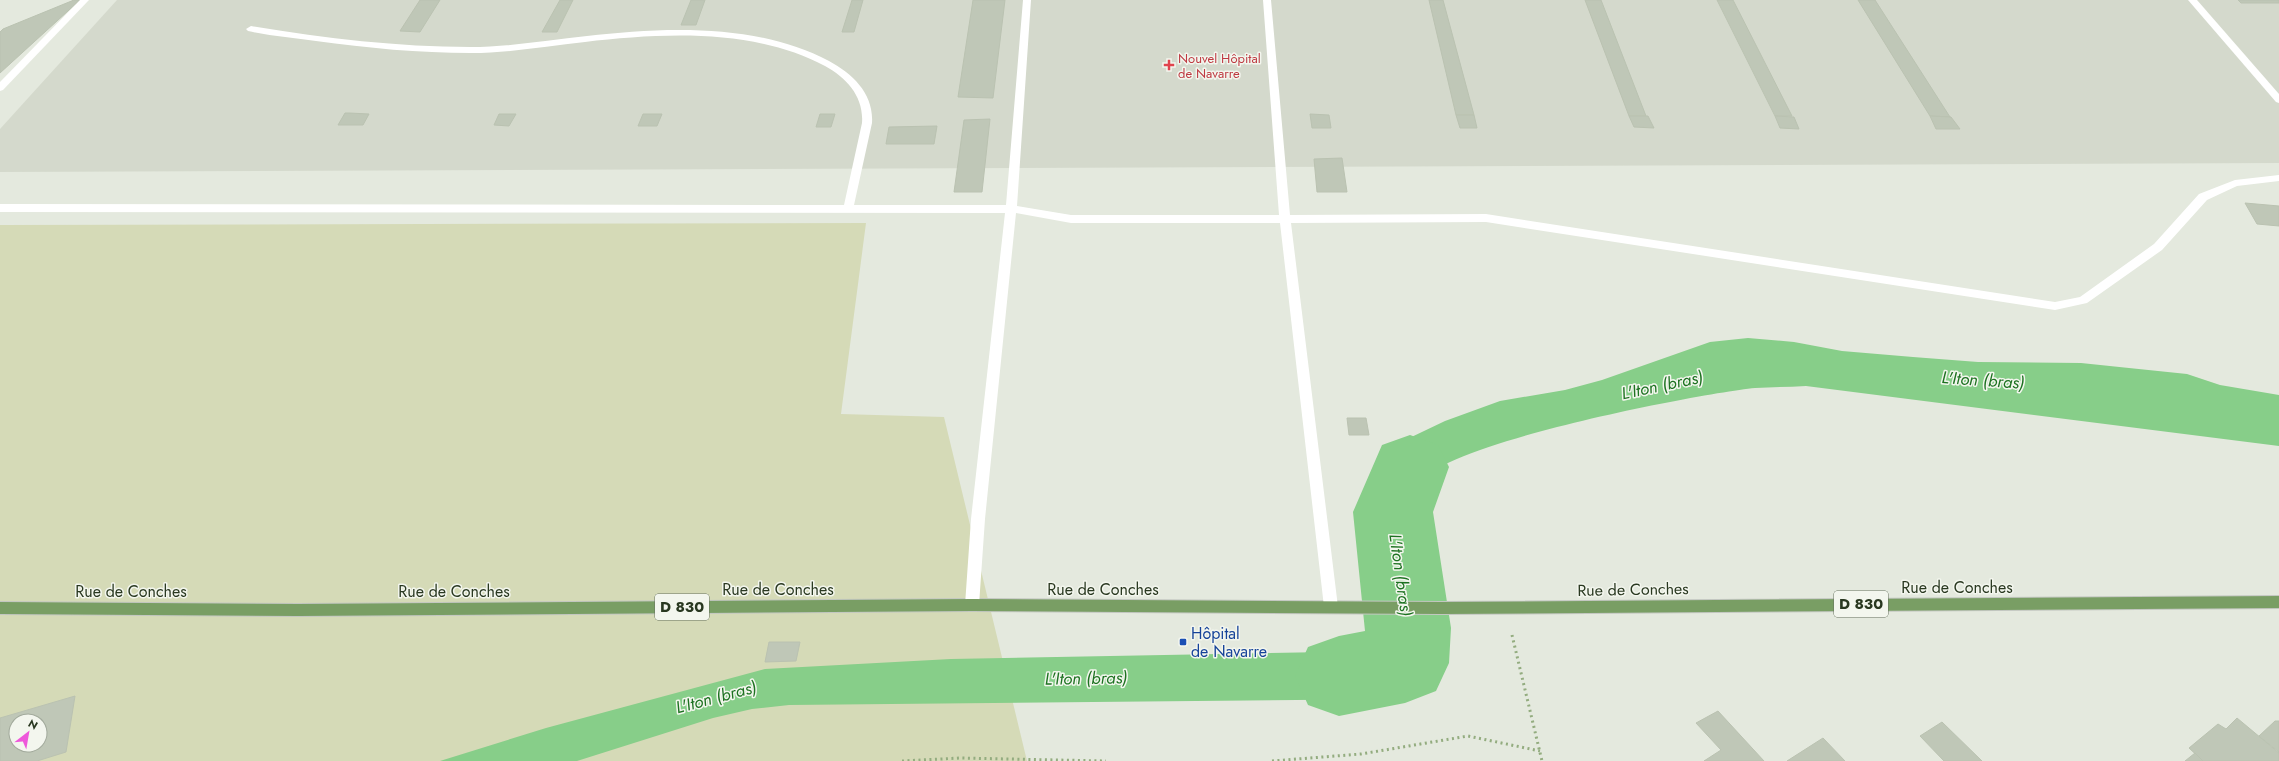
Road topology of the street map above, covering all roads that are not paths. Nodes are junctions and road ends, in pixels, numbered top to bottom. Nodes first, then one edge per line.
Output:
1 (85, 0) edge
2 (1027, 0) edge
3 (1267, 0) edge
4 (2192, 0) edge
5 (252, 29) dead end
6 (0, 88) edge
7 (2279, 100) edge
8 (2279, 178) edge
9 (0, 208) edge
10 (848, 209) junction
11 (1011, 209) junction
12 (1285, 219) junction
13 (2279, 602) edge
14 (972, 605) junction
15 (1331, 607) junction
16 (0, 608) edge

1 - 6 lane
2 - 11 lane
3 - 12 lane
4 - 7 lane
5 - 10 lane
8 - 12 lane
9 - 10 lane
10 - 11 lane
11 - 12 lane
11 - 14 lane
12 - 15 lane
13 - 15 main road, Rue de Conches / D 830
14 - 15 main road, Rue de Conches / D 830
14 - 16 main road, Rue de Conches / D 830

